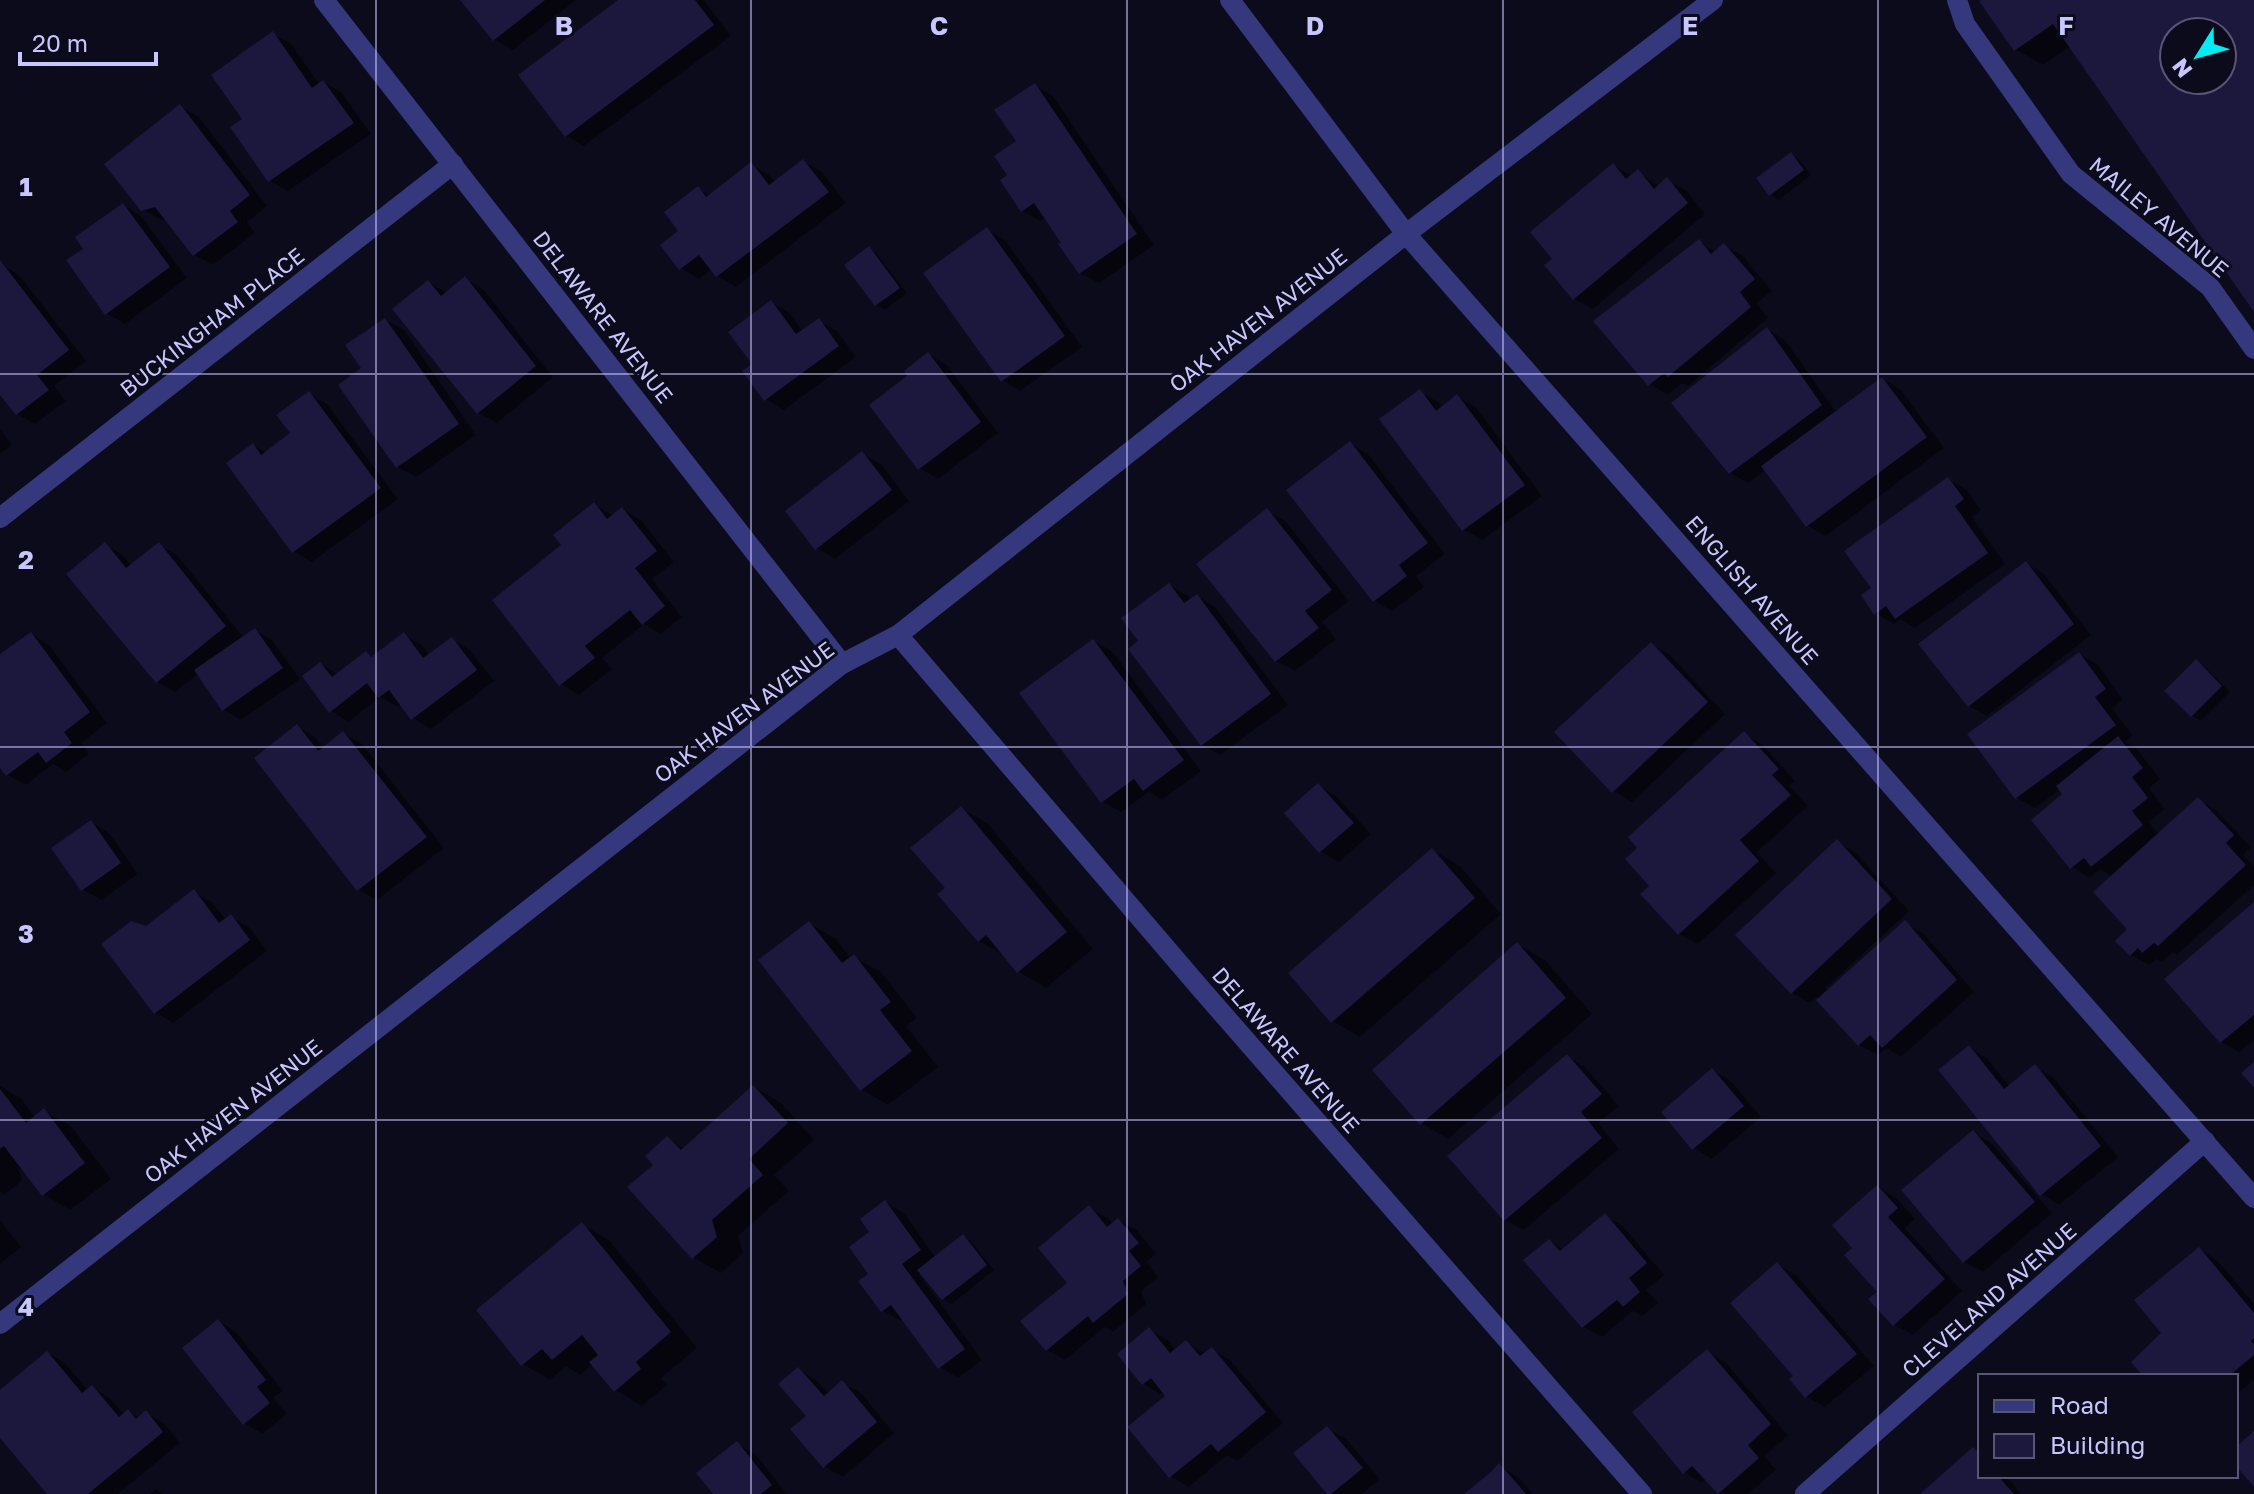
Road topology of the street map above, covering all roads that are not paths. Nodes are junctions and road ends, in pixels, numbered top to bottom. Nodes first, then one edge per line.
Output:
1 (324, 0) edge
2 (1230, 0) edge
3 (1713, 0) edge
4 (1957, 0) edge
5 (453, 164) junction
6 (1406, 234) junction
7 (2254, 349) edge
8 (0, 518) edge
9 (898, 635) junction
10 (842, 664) junction
11 (2205, 1141) junction
12 (2254, 1198) edge
13 (0, 1324) edge
14 (1642, 1494) edge
15 (1805, 1494) edge

1 - 5 street, DELAWARE AVENUE
2 - 6 street, ENGLISH AVENUE
3 - 6 street, OAK HAVEN AVENUE
4 - 7 street, MAILEY AVENUE
5 - 8 street, BUCKINGHAM PLACE
5 - 10 street, DELAWARE AVENUE
6 - 9 street, OAK HAVEN AVENUE
6 - 11 street, ENGLISH AVENUE
9 - 10 street, OAK HAVEN AVENUE
9 - 14 street, DELAWARE AVENUE
10 - 13 street, OAK HAVEN AVENUE
11 - 12 street, ENGLISH AVENUE
11 - 15 street, CLEVELAND AVENUE

